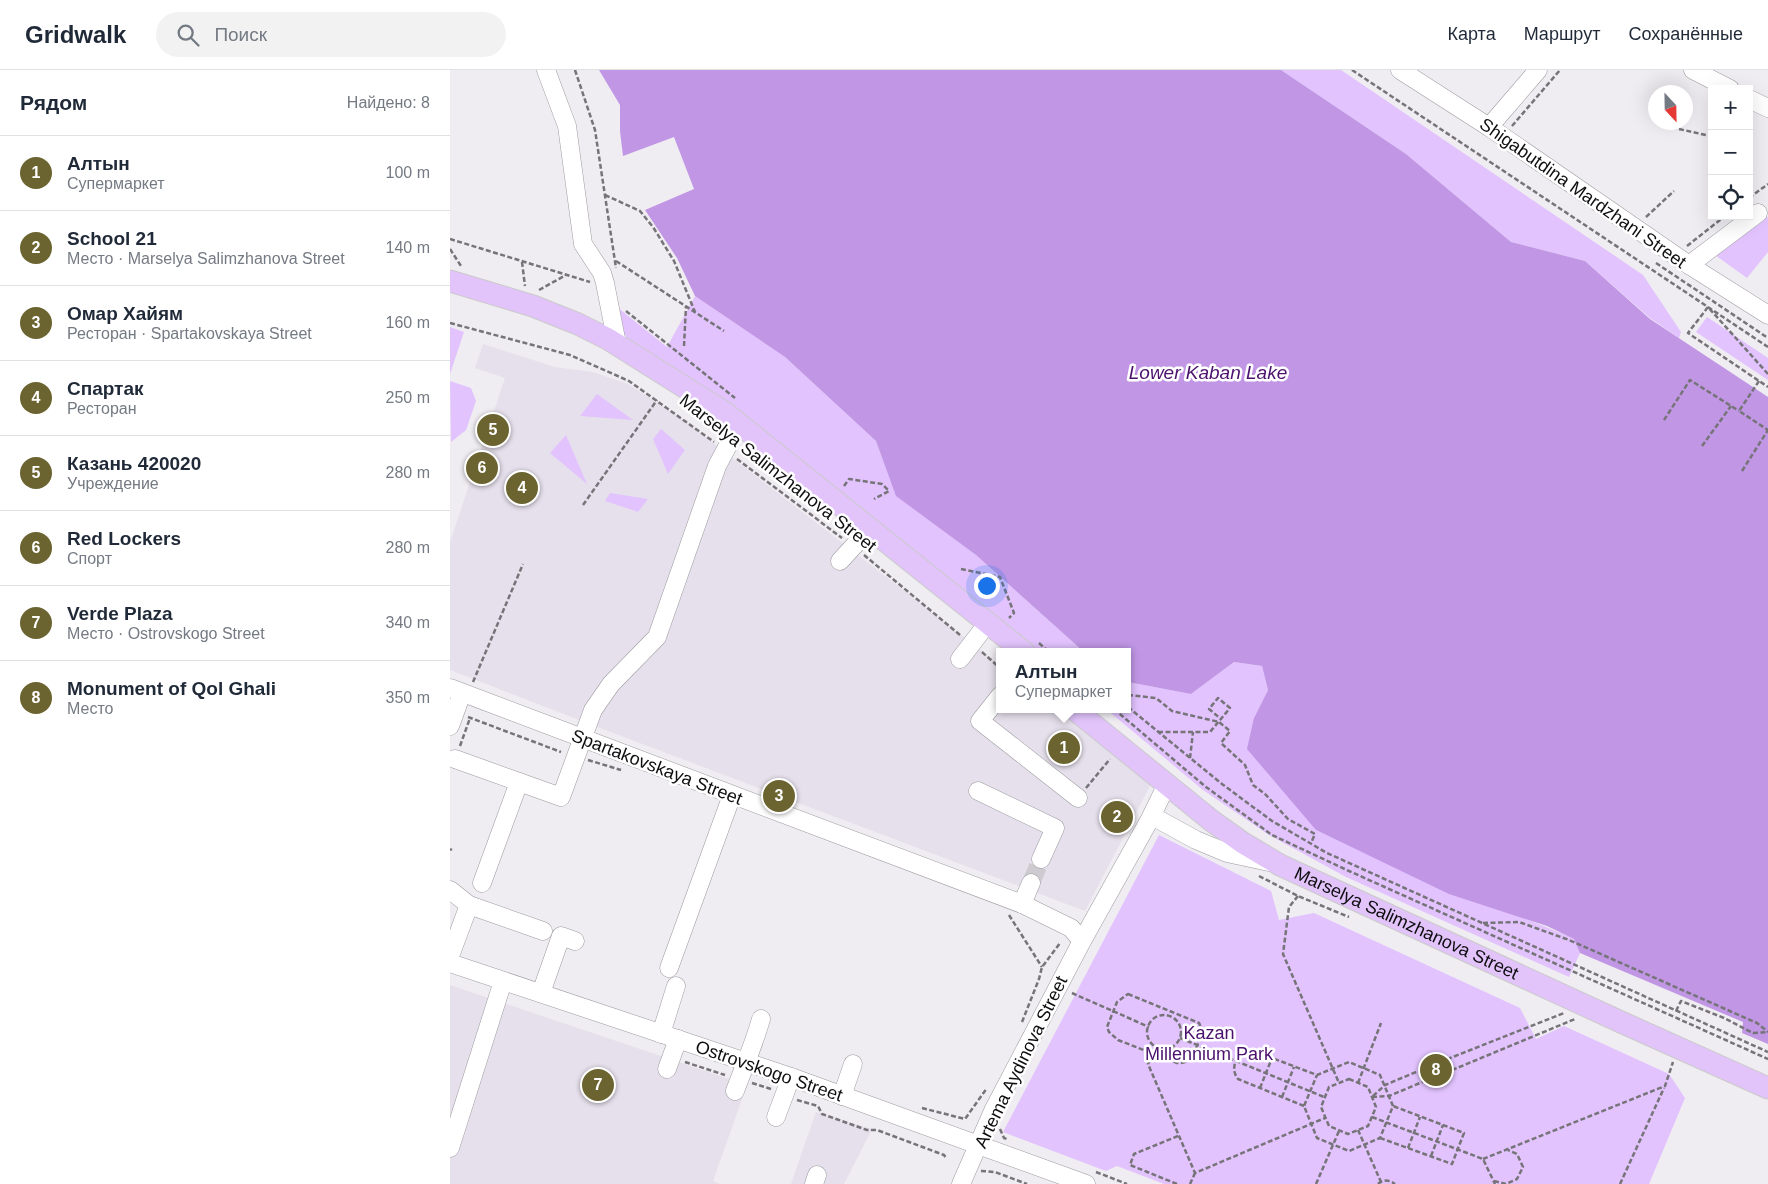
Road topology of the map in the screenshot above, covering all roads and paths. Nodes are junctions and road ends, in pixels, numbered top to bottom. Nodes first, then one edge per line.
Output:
1 (546, 70) edge
2 (575, 70) edge
3 (1352, 70) edge
4 (1400, 70) edge
5 (1538, 70) edge
6 (1560, 70) edge
7 (1693, 70) edge
8 (1722, 85) edge
9 (1753, 100) edge
10 (1768, 108) edge
11 (1489, 128) junction
12 (1510, 128) dead end
13 (1683, 130) edge
14 (1712, 130) edge
15 (1768, 184) edge
16 (1674, 192) dead end
17 (604, 195) junction
18 (1753, 206) edge
19 (1645, 218) dead end
20 (1720, 220) edge
21 (1738, 220) edge
22 (450, 239) edge
23 (1687, 246) dead end
24 (450, 249) edge
25 (522, 261) junction
26 (616, 261) junction
27 (1656, 263) dead end
28 (1689, 266) junction
29 (616, 270) dead end
30 (457, 275) edge
31 (605, 286) junction
32 (526, 293) dead end
33 (450, 296) edge
34 (686, 306) junction
35 (1708, 307) junction
36 (695, 312) junction
37 (1768, 315) edge
38 (450, 323) edge
39 (724, 331) dead end
40 (1768, 338) edge
41 (617, 344) junction
42 (684, 346) dead end
43 (1768, 347) edge
44 (1768, 374) edge
45 (1759, 381) junction
46 (1768, 387) edge
47 (657, 400) junction
48 (1731, 406) junction
49 (1739, 411) junction
50 (1664, 420) dead end
51 (1768, 430) edge
52 (729, 441) junction
53 (1702, 446) dead end
54 (1742, 471) dead end
55 (844, 486) dead end
56 (874, 499) dead end
57 (583, 505) dead end
58 (858, 542) junction
59 (840, 561) dead end
60 (523, 564) dead end
61 (961, 569) dead end
62 (1009, 618) dead end
63 (976, 639) junction
64 (1019, 648) edge
65 (996, 649) edge
66 (960, 659) dead end
67 (996, 663) edge
68 (462, 688) edge
69 (1131, 695) edge
70 (996, 701) edge
71 (1131, 710) edge
72 (1079, 713) edge
73 (1101, 713) edge
74 (1119, 713) edge
75 (1221, 718) junction
76 (459, 719) edge
77 (1219, 722) junction
78 (1157, 732) junction
79 (1193, 732) junction
80 (582, 738) junction
81 (1114, 754) dead end
82 (576, 757) junction
83 (455, 759) joint
84 (1190, 759) junction
85 (622, 770) dead end
86 (519, 782) junction
87 (1167, 784) junction
88 (978, 791) dead end
89 (732, 795) junction
90 (1078, 798) joint
91 (1152, 816) junction
92 (1311, 844) junction
93 (1041, 858) tunnel mouth
94 (1280, 865) junction
95 (482, 882) dead end
96 (1031, 883) tunnel mouth
97 (450, 890) edge
98 (1298, 896) dead end
99 (469, 905) junction
100 (1014, 909) junction
101 (1482, 923) junction
102 (543, 931) dead end
103 (575, 941) dead end
104 (1082, 941) junction
105 (1060, 943) dead end
106 (450, 956) edge
107 (450, 963) edge
108 (1042, 967) junction
109 (669, 968) dead end
110 (503, 981) junction
111 (676, 986) dead end
112 (1068, 992) dead end
113 (540, 993) junction
114 (1113, 1011) junction
115 (1173, 1011) junction
116 (1676, 1011) junction
117 (1565, 1012) dead end
118 (1170, 1017) junction
119 (1577, 1018) dead end
120 (761, 1019) dead end
121 (1381, 1023) dead end
122 (1149, 1026) junction
123 (1018, 1030) dead end
124 (1768, 1032) edge
125 (661, 1034) junction
126 (1180, 1038) junction
127 (678, 1039) junction
128 (1197, 1044) junction
129 (1156, 1046) junction
130 (1768, 1052) edge
131 (1152, 1054) junction
132 (1272, 1058) junction
133 (1768, 1058) edge
134 (1236, 1060) junction
135 (1674, 1060) dead end
136 (746, 1062) junction
137 (1440, 1062) junction
138 (669, 1063) joint
139 (853, 1064) dead end
140 (1428, 1067) junction
141 (1294, 1068) junction
142 (1333, 1068) junction
143 (1364, 1068) junction
144 (1266, 1072) junction
145 (1444, 1073) junction
146 (1768, 1073) edge
147 (1317, 1075) junction
148 (791, 1077) junction
149 (1432, 1078) junction
150 (1288, 1081) junction
151 (1339, 1083) junction
152 (1358, 1083) junction
153 (738, 1085) junction
154 (1385, 1085) junction
155 (1665, 1086) junction
156 (988, 1087) dead end
157 (1260, 1088) junction
158 (1768, 1088) edge
159 (1311, 1091) junction
160 (784, 1095) junction
161 (842, 1096) junction
162 (1389, 1096) junction
163 (1282, 1097) junction
164 (1325, 1097) junction
165 (1372, 1097) junction
166 (1304, 1106) junction
167 (1393, 1106) junction
168 (1372, 1116) junction
169 (1420, 1116) junction
170 (776, 1117) dead end
171 (1325, 1118) junction
172 (965, 1119) dead end
173 (1387, 1122) junction
174 (1311, 1124) junction
175 (1443, 1125) junction
176 (1339, 1130) junction
177 (1358, 1130) junction
178 (1414, 1132) junction
179 (1178, 1136) junction
180 (1380, 1138) junction
181 (1437, 1141) junction
182 (979, 1144) junction
183 (1333, 1144) junction
184 (1364, 1144) junction
185 (450, 1148) edge
186 (1408, 1148) junction
187 (1458, 1149) junction
188 (1506, 1150) junction
189 (1430, 1156) junction
190 (946, 1158) dead end
191 (1483, 1159) junction
192 (978, 1170) dead end
193 (1195, 1173) junction
194 (1066, 1180) edge
195 (1495, 1182) edge
196 (1379, 1183) edge
197 (961, 1184) edge
198 (1028, 1184) edge
199 (1086, 1184) edge
200 (1177, 1184) edge
201 (1190, 1184) edge
202 (1316, 1184) edge
203 (1395, 1184) edge
204 (1620, 1184) edge

1 - 31 street
2 - 17 path
3 - 35 path
4 - 11 street, Shigabutdina Mardzhani Street
5 - 11 street
6 - 12 path
7 - 8 street
9 - 10 street
11 - 28 street, Shigabutdina Mardzhani Street
13 - 14 path
15 - 18 path
16 - 19 path
17 - 26 path
17 - 36 path
20 - 23 path
21 - 28 street
22 - 25 path
24 - 30 path
25 - 31 path
25 - 32 path
26 - 29 path
26 - 34 path
27 - 40 path
28 - 37 street, Shigabutdina Mardzhani Street
30 - 41 main road
31 - 41 street
33 - 52 main road, Marselya Salimzhanova Street
34 - 36 path
34 - 42 path
35 - 43 path
35 - 44 path
35 - 45 path
36 - 39 path
38 - 47 path
41 - 64 main road
45 - 46 path
45 - 49 path
47 - 52 path
47 - 57 path
48 - 49 path
48 - 50 path
48 - 53 path
49 - 51 path
51 - 54 path
52 - 58 main road, Marselya Salimzhanova Street
52 - 58 path
52 - 80 street
55 - 56 path
58 - 59 street
58 - 63 main road, Marselya Salimzhanova Street
58 - 63 path
60 - 68 path
61 - 62 path
63 - 65 main road, Marselya Salimzhanova Street
63 - 66 street
63 - 67 path
68 - 76 street
68 - 80 street, Spartakovskaya Street
69 - 77 path
70 - 90 street
71 - 78 path
72 - 87 main road, Marselya Salimzhanova Street
73 - 146 main road
74 - 133 path
75 - 75 path
75 - 77 path
76 - 82 path
76 - 83 path
77 - 79 path
77 - 92 path
78 - 79 path
78 - 84 path
79 - 84 path
80 - 82 street
80 - 89 street, Spartakovskaya Street
81 - 90 path
82 - 85 path
82 - 86 street
83 - 86 street
84 - 92 path
86 - 95 street
87 - 91 street, Artema Aydinova Street
87 - 94 main road, Marselya Salimzhanova Street
88 - 93 street
89 - 100 street, Spartakovskaya Street
89 - 109 street
91 - 94 street
91 - 104 street, Artema Aydinova Street
92 - 101 path
94 - 158 main road, Marselya Salimzhanova Street
96 - 100 street
97 - 99 street
98 - 142 path
99 - 102 street
99 - 106 street
100 - 104 street, Spartakovskaya Street
100 - 108 path
101 - 116 path
101 - 124 path
103 - 113 street
104 - 182 street, Artema Aydinova Street
105 - 108 path
107 - 110 street, Ostrovskogo Street
108 - 123 path
110 - 113 street, Ostrovskogo Street
110 - 185 street
111 - 125 street
112 - 114 path
113 - 125 street, Ostrovskogo Street
114 - 115 path
114 - 122 path
114 - 131 path
115 - 118 path
115 - 128 path
116 - 124 path
116 - 130 path
117 - 137 path
118 - 122 path
118 - 126 path
119 - 145 path
120 - 136 street
121 - 143 path
122 - 129 path
125 - 127 street, Ostrovskogo Street
126 - 128 path
126 - 129 path
127 - 136 street, Ostrovskogo Street
127 - 138 street
128 - 131 path
128 - 134 path
129 - 131 path
131 - 179 path
132 - 134 path
132 - 141 path
132 - 144 path
134 - 144 path
134 - 157 path
135 - 155 path
136 - 148 street, Ostrovskogo Street
136 - 153 street
137 - 140 path
137 - 145 path
138 - 153 path
139 - 161 street
140 - 149 path
140 - 154 path
141 - 147 path
141 - 150 path
142 - 143 path
142 - 147 path
142 - 151 path
143 - 152 path
143 - 154 path
144 - 150 path
144 - 157 path
145 - 149 path
147 - 159 path
148 - 160 street
148 - 161 street, Ostrovskogo Street
149 - 162 path
150 - 159 path
150 - 163 path
151 - 152 path
151 - 164 path
152 - 165 path
153 - 160 path
154 - 162 path
154 - 165 path
155 - 188 path
155 - 204 path
156 - 172 path
157 - 163 path
159 - 164 path
159 - 166 path
160 - 170 street
160 - 190 path
161 - 182 street, Ostrovskogo Street
162 - 165 path
162 - 167 path
163 - 166 path
164 - 171 path
165 - 168 path
166 - 174 path
167 - 169 path
167 - 173 path
168 - 173 path
168 - 177 path
169 - 175 path
169 - 178 path
171 - 174 path
171 - 176 path
173 - 178 path
173 - 180 path
174 - 183 path
174 - 193 path
175 - 181 path
175 - 187 path
176 - 177 path
176 - 183 path
177 - 184 path
178 - 181 path
178 - 186 path
179 - 193 path
179 - 200 path
180 - 184 path
180 - 186 path
181 - 187 path
181 - 189 path
182 - 194 street, Ostrovskogo Street
182 - 197 street, Artema Aydinova Street
183 - 184 path
183 - 202 path
184 - 196 path
186 - 189 path
187 - 189 path
187 - 191 path
188 - 191 path
188 - 195 path
191 - 195 path
192 - 198 path
193 - 201 path
194 - 199 street, Ostrovskogo Street
196 - 203 path

